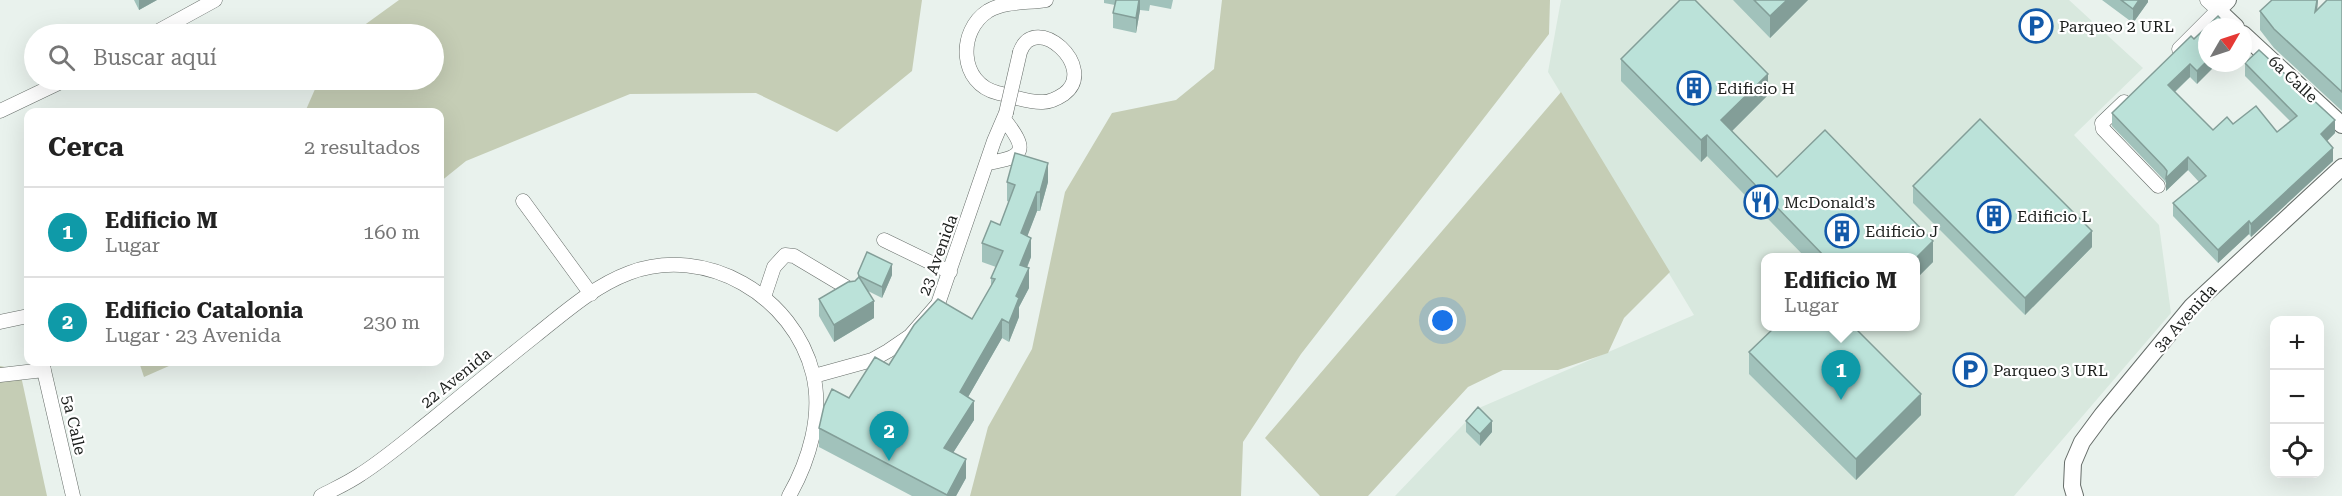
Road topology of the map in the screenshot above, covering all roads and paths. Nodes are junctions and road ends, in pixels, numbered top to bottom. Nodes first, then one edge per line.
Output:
1 (215, 0) edge
2 (1046, 0) edge
3 (2218, 3) edge
4 (2229, 18) edge
5 (171, 24) edge
6 (2252, 41) edge
7 (2168, 59) edge
8 (44, 90) edge
9 (2135, 91) edge
10 (0, 111) edge
11 (1005, 116) junction
12 (2342, 125) edge
13 (987, 163) junction
14 (2342, 167) edge
15 (2158, 186) dead end
16 (523, 201) dead end
17 (884, 240) dead end
18 (950, 272) junction
19 (851, 290) edge
20 (591, 294) junction
21 (764, 297) junction
22 (24, 317) edge
23 (0, 322) edge
24 (43, 366) edge
25 (0, 375) edge
26 (813, 376) junction
27 (73, 496) edge
28 (321, 496) edge
29 (789, 496) edge
30 (2075, 496) edge

1 - 5 street
2 - 11 street, 23 Avenida, bridge
3 - 4 street
3 - 7 street
6 - 12 street, 6a Calle
8 - 10 street
9 - 15 street
11 - 13 street, 23 Avenida
11 - 13 street
13 - 18 street, 23 Avenida
14 - 30 street, 3a Avenida
16 - 20 street
17 - 18 street
18 - 26 street, 23 Avenida
19 - 21 street
20 - 21 street, 22 Avenida
20 - 28 street, 22 Avenida
21 - 26 street, 22 Avenida
22 - 23 street
24 - 25 street
24 - 27 street, 5a Calle
26 - 29 street

